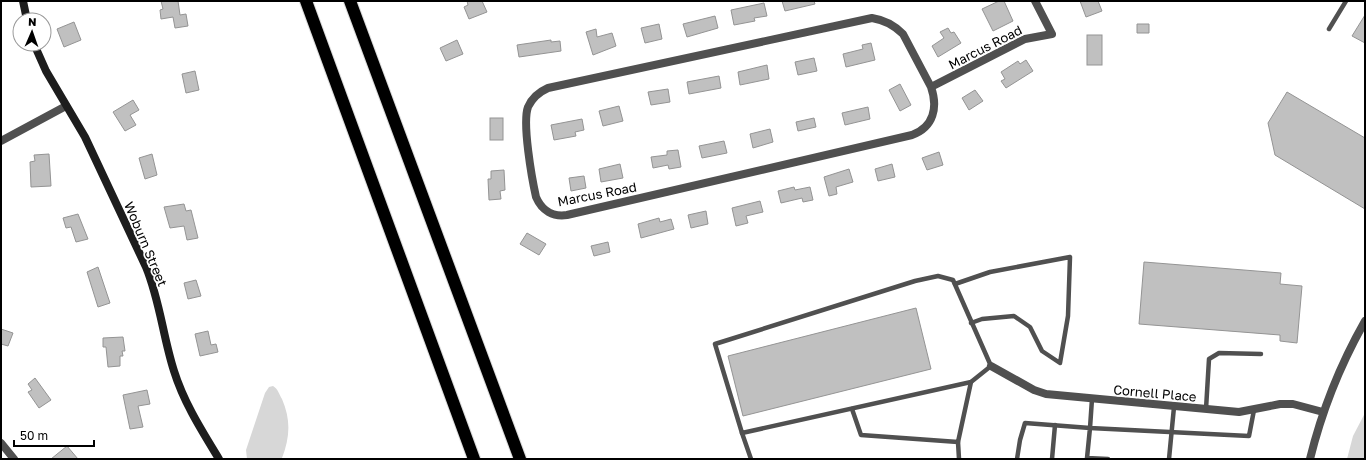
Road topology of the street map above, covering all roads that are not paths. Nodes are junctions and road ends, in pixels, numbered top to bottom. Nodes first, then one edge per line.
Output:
1 (23, 1) edge
2 (306, 1) edge
3 (350, 1) edge
4 (1035, 1) edge
5 (1346, 1) edge
6 (25, 12) edge
7 (1329, 29) dead end
8 (38, 52) edge
9 (931, 87) junction
10 (66, 106) junction
11 (1, 141) edge
12 (954, 284) junction
13 (1365, 321) edge
14 (971, 322) junction
15 (1261, 354) dead end
16 (991, 366) junction
17 (971, 382) junction
18 (1092, 399) junction
19 (1174, 407) junction
20 (852, 409) junction
21 (1206, 409) junction
22 (1254, 410) junction
23 (1323, 412) junction
24 (1055, 425) junction
25 (1090, 428) junction
26 (1172, 432) junction
27 (742, 433) junction
28 (958, 442) junction
29 (1, 443) edge
30 (14, 459) edge
31 (219, 459) edge
32 (474, 459) edge
33 (520, 459) edge
34 (751, 459) edge
35 (960, 459) edge
36 (1017, 459) edge
37 (1052, 459) edge
38 (1108, 459) edge
39 (1169, 459) edge
40 (1310, 459) edge

1 - 6 street
2 - 32 highway
3 - 33 highway
4 - 9 street, Marcus Road
5 - 7 lane
8 - 10 street, Woburn Street
9 - 9 street, Marcus Road
10 - 11 street
10 - 31 street, Woburn Street
12 - 14 lane
12 - 14 lane
12 - 27 lane
13 - 23 street
14 - 16 lane
15 - 21 lane
16 - 17 lane
16 - 18 street, Cornell Place
17 - 20 lane
17 - 28 lane
18 - 19 street, Cornell Place
18 - 25 lane
19 - 21 street, Cornell Place
19 - 26 lane
20 - 27 lane
20 - 28 lane
21 - 22 street, Cornell Place
22 - 23 street, Cornell Place
22 - 26 lane
23 - 40 street
24 - 25 lane
24 - 36 lane
24 - 37 lane
25 - 26 lane
25 - 38 lane
26 - 39 lane
27 - 34 lane
28 - 35 lane
29 - 30 street

